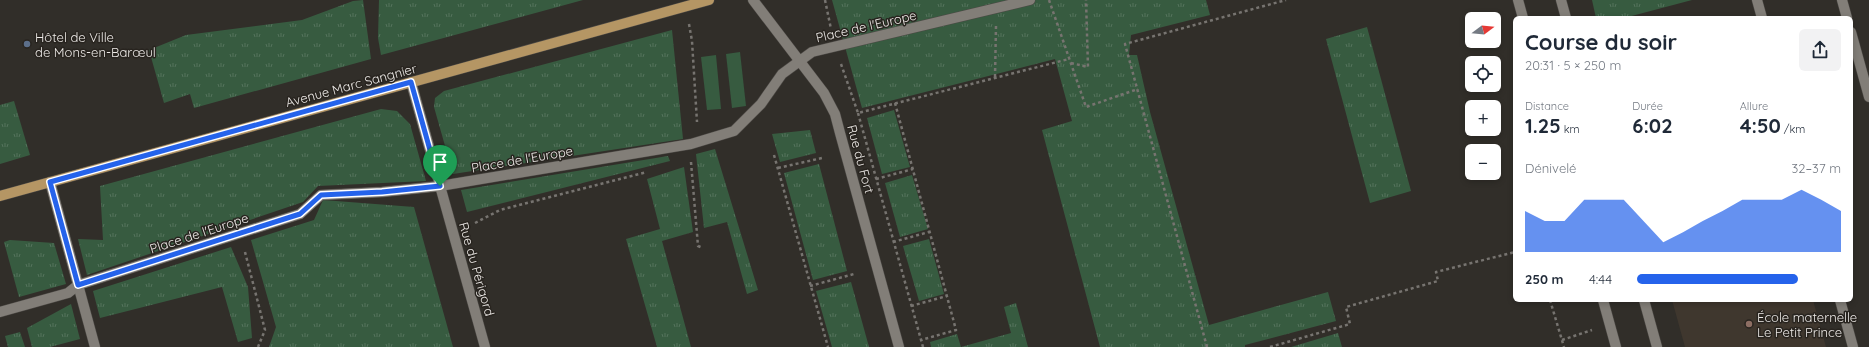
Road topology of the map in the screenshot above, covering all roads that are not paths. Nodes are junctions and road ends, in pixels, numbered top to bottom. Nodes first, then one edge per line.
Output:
1 (709, 0) edge
2 (753, 0) edge
3 (1030, 0) edge
4 (1518, 0) edge
5 (1561, 0) edge
6 (1757, 0) edge
7 (1842, 0) edge
8 (1522, 16) edge
9 (1565, 16) edge
10 (1761, 16) edge
11 (1846, 16) edge
12 (1853, 39) edge
13 (800, 62) junction
14 (411, 82) junction
15 (1869, 97) edge
16 (50, 182) junction
17 (440, 186) junction
18 (0, 196) edge
19 (78, 285) junction
20 (1605, 302) edge
21 (1645, 302) edge
22 (1841, 302) edge
23 (0, 312) edge
24 (95, 347) edge
25 (485, 347) edge
26 (899, 347) edge
27 (1616, 347) edge
28 (1657, 347) edge
29 (1853, 347) edge

1 - 14 main road, Avenue Marc Sangnier
2 - 13 street, Rue du Fort
3 - 13 street, Place de l'Europe
4 - 8 street
5 - 9 street
6 - 10 street
7 - 11 street
12 - 15 street
13 - 17 street, Place de l'Europe
13 - 26 street, Rue du Fort
14 - 16 main road, Avenue Marc Sangnier
14 - 17 street, Rue du Périgord
16 - 18 main road, Avenue Marc Sangnier
16 - 19 street
17 - 19 street, Place de l'Europe
17 - 25 street, Rue du Périgord
19 - 23 street, Place de l'Europe
19 - 24 street
20 - 27 street
21 - 28 street
22 - 29 street

